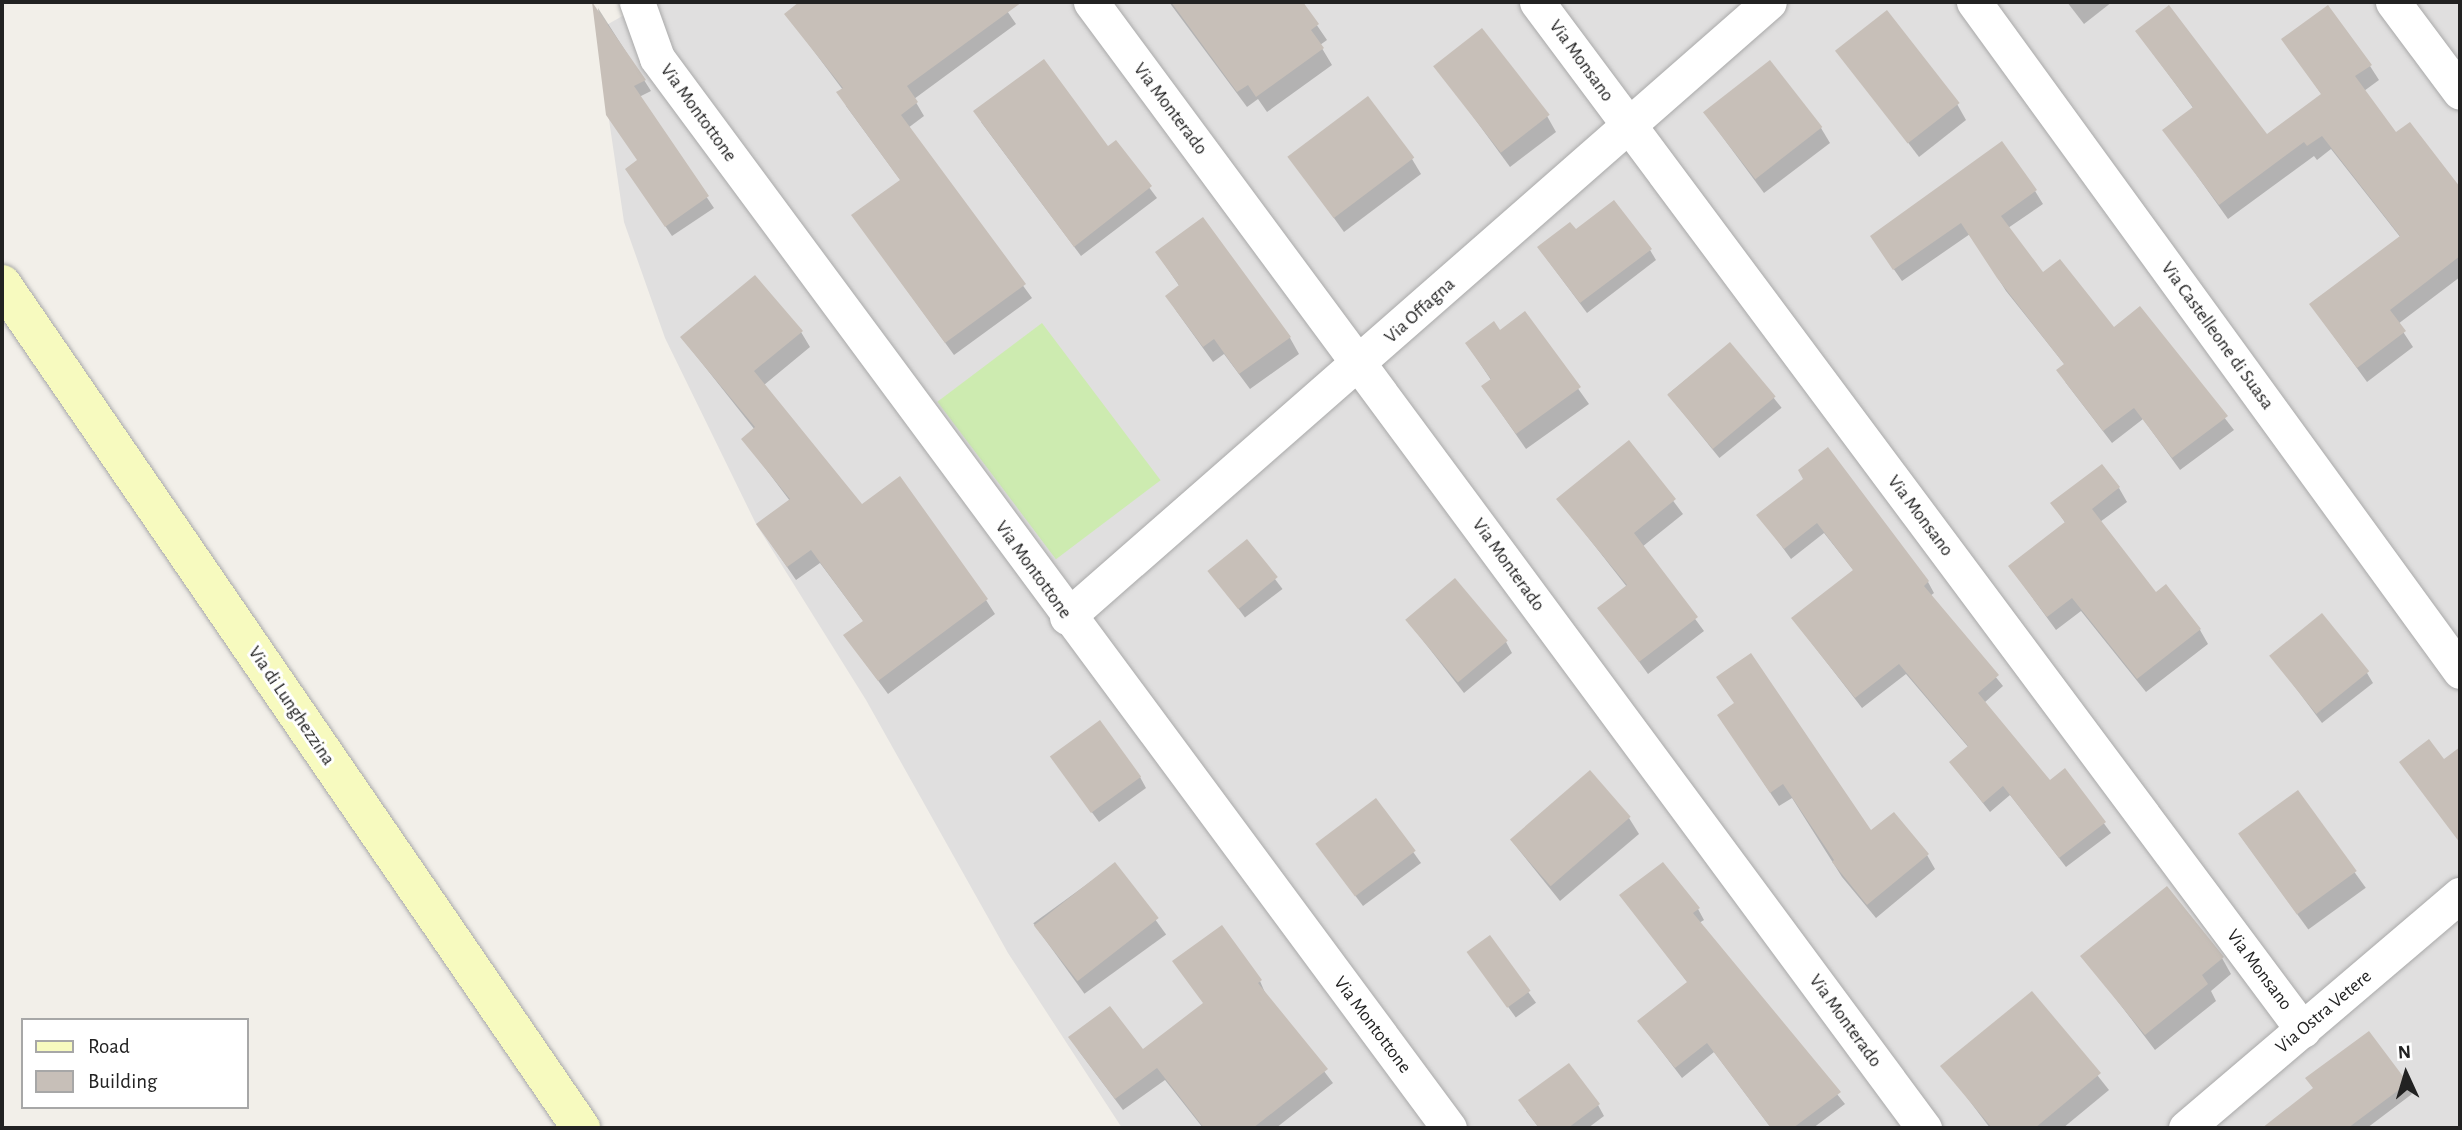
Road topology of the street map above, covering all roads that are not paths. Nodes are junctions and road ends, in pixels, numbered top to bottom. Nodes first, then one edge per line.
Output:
1 (637, 2) edge
2 (1091, 2) edge
3 (1537, 2) edge
4 (1769, 2) edge
5 (1973, 2) edge
6 (2393, 2) edge
7 (2460, 92) edge
8 (1628, 125) junction
9 (2, 284) edge
10 (1360, 364) junction
11 (1067, 617) junction
12 (2460, 671) edge
13 (2460, 895) edge
14 (2303, 1030) junction
15 (581, 1128) edge
16 (1449, 1128) edge
17 (1924, 1128) edge
18 (2186, 1128) edge

1 - 11 street, Via Montottone
2 - 10 street, Via Monterado
3 - 8 street, Via Monsano
4 - 8 street, Via Offagna
5 - 12 street, Via Castelleone di Suasa
6 - 7 street
8 - 10 street, Via Offagna
8 - 14 street, Via Monsano
9 - 15 street, Via di Lunghezzina
10 - 11 street, Via Offagna
10 - 17 street, Via Monterado
11 - 16 street, Via Montottone
13 - 14 street, Via Ostra Vetere
14 - 18 street, Via Ostra Vetere

